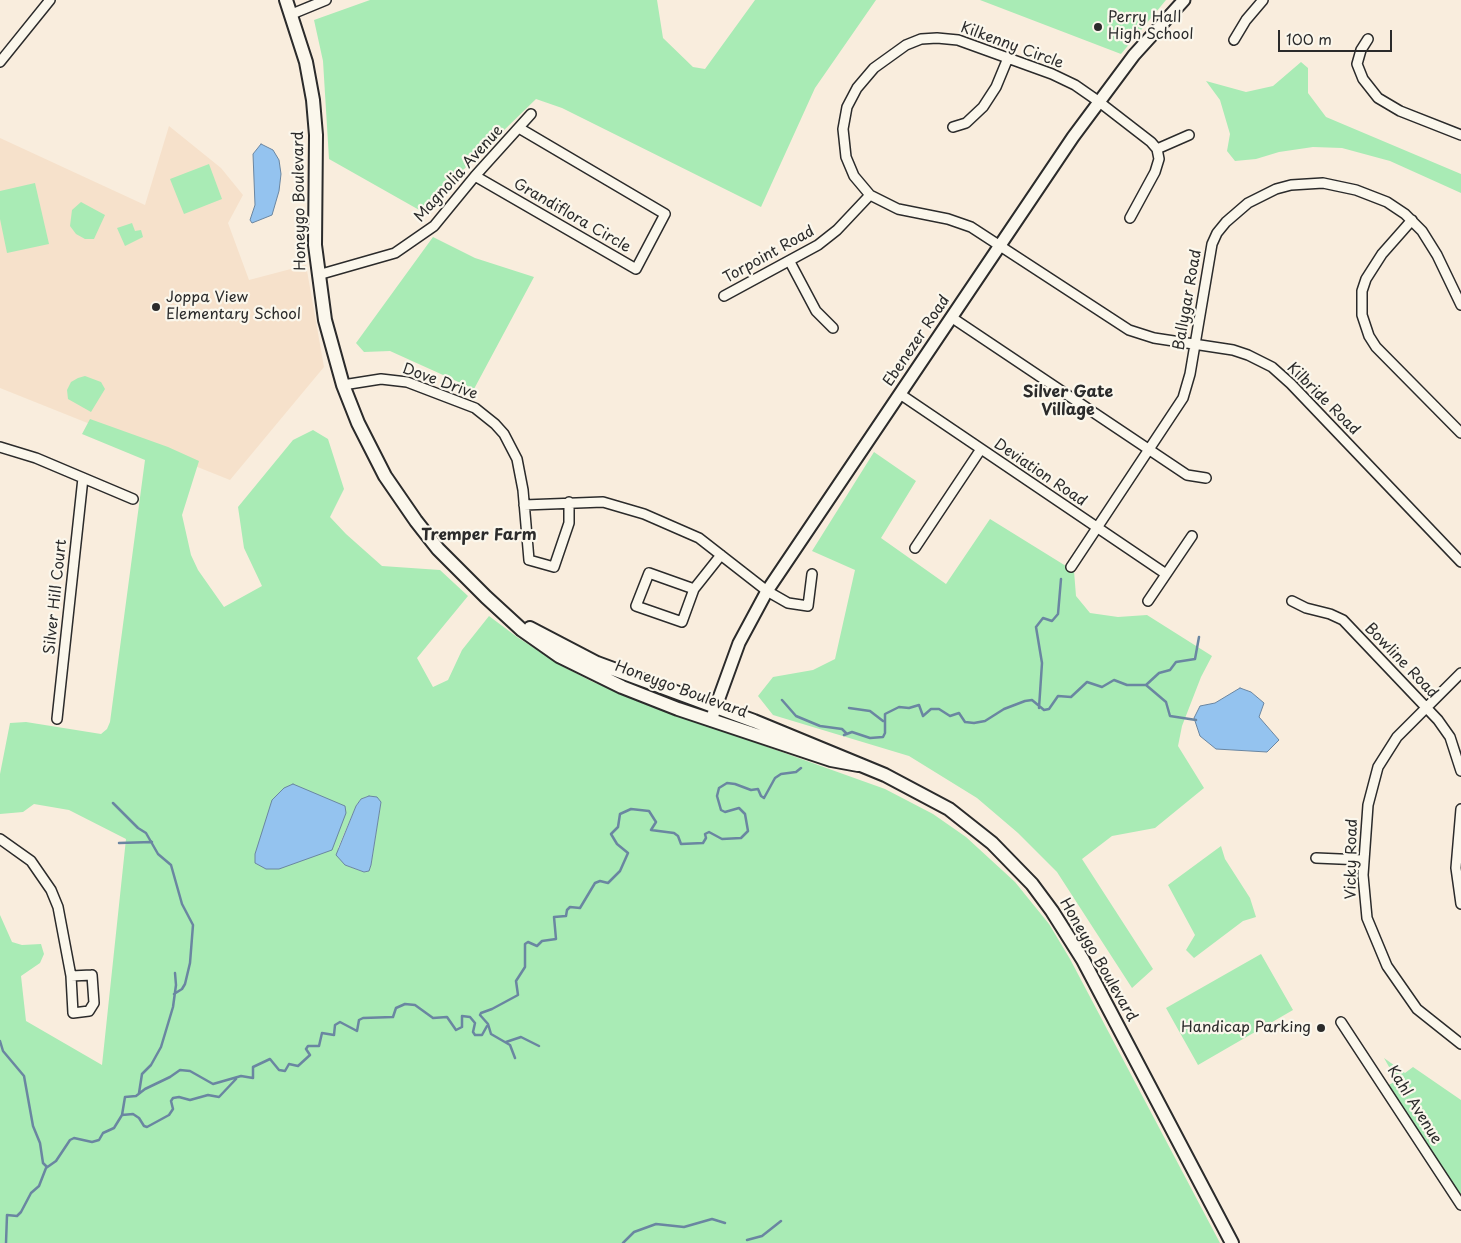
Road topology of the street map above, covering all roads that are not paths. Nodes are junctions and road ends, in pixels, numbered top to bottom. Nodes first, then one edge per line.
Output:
1 (50, 0) edge
2 (286, 0) edge
3 (326, 0) edge
4 (1184, 0) edge
5 (1263, 0) edge
6 (292, 14) junction
7 (1368, 39) dead end
8 (1234, 40) dead end
9 (1008, 58) junction
10 (0, 62) edge
11 (1098, 101) junction
12 (531, 114) dead end
13 (953, 127) dead end
14 (519, 128) junction
15 (1189, 135) dead end
16 (1461, 136) edge
17 (1157, 149) junction
18 (475, 176) junction
19 (870, 195) junction
20 (1130, 218) dead end
21 (1412, 220) junction
22 (1000, 245) junction
23 (790, 262) junction
24 (318, 275) junction
25 (724, 296) dead end
26 (1461, 305) edge
27 (951, 317) junction
28 (833, 328) dead end
29 (1194, 344) junction
30 (342, 385) junction
31 (900, 394) junction
32 (1461, 433) edge
33 (0, 447) edge
34 (981, 449) junction
35 (1150, 450) junction
36 (83, 478) junction
37 (1206, 478) dead end
38 (133, 499) dead end
39 (569, 502) junction
40 (524, 505) junction
41 (1097, 528) junction
42 (1192, 536) dead end
43 (915, 548) dead end
44 (721, 555) junction
45 (1461, 562) edge
46 (1071, 566) dead end
47 (812, 574) dead end
48 (1166, 574) junction
49 (694, 589) junction
50 (767, 590) junction
51 (1148, 600) dead end
52 (1292, 601) dead end
53 (508, 616) junction
54 (1461, 673) edge
55 (716, 707) junction
56 (1426, 707) junction
57 (57, 720) dead end
58 (711, 720) junction
59 (858, 765) junction
60 (1461, 767) edge
61 (1461, 809) edge
62 (0, 840) edge
63 (1460, 848) edge
64 (1316, 858) dead end
65 (1363, 860) junction
66 (1461, 904) edge
67 (71, 976) junction
68 (1341, 1022) dead end
69 (1461, 1044) edge
70 (1461, 1205) edge
71 (1232, 1243) edge

1 - 10 street
2 - 6 main road, Honeygo Boulevard
3 - 6 street
4 - 11 street, Ebenezer Road
5 - 8 street
6 - 24 main road, Honeygo Boulevard
7 - 16 street
9 - 11 street, Kilkenny Circle
9 - 13 street
9 - 19 street, Kilkenny Circle
11 - 17 street, Kilkenny Circle
11 - 22 street, Ebenezer Road
12 - 14 street, Magnolia Avenue
14 - 18 street, Magnolia Avenue
14 - 18 street, Grandiflora Circle
15 - 17 street
17 - 20 street
18 - 24 street, Magnolia Avenue
19 - 22 street, Kilkenny Circle
19 - 23 street, Torpoint Road
21 - 26 street, Ballygar Road
21 - 29 street, Ballygar Road
21 - 32 street
22 - 27 street, Ebenezer Road
22 - 29 street, Kilbride Road
23 - 25 street, Torpoint Road
23 - 28 street
24 - 30 main road, Honeygo Boulevard
27 - 31 street, Ebenezer Road
27 - 35 street
29 - 35 street, Ballygar Road
29 - 45 street, Kilbride Road
30 - 40 street, Dove Drive
30 - 53 main road, Honeygo Boulevard
31 - 34 street, Deviation Road
31 - 50 street, Ebenezer Road
33 - 36 street
34 - 41 street, Deviation Road
34 - 43 street
35 - 37 street
35 - 41 street, Ballygar Road
36 - 38 street
36 - 57 street, Silver Hill Court
39 - 40 street
39 - 40 street, Dove Drive
39 - 44 street
41 - 46 street, Ballygar Road
41 - 48 street, Deviation Road
42 - 48 street
44 - 49 street
44 - 50 street
47 - 50 street
48 - 51 street
49 - 49 street
50 - 55 street, Ebenezer Road
52 - 56 street, Bowline Road
53 - 55 main road, Honeygo Boulevard
53 - 58 main road, Honeygo Boulevard
54 - 56 street, Vicky Road
55 - 58 street, Ebenezer Road
55 - 59 main road, Honeygo Boulevard
56 - 60 street, Bowline Road
56 - 65 street, Vicky Road
58 - 59 main road, Honeygo Boulevard
59 - 71 main road, Honeygo Boulevard
61 - 63 street
62 - 67 street
63 - 66 street
64 - 65 street
65 - 69 street, Vicky Road
67 - 67 street
68 - 70 street, Kahl Avenue

